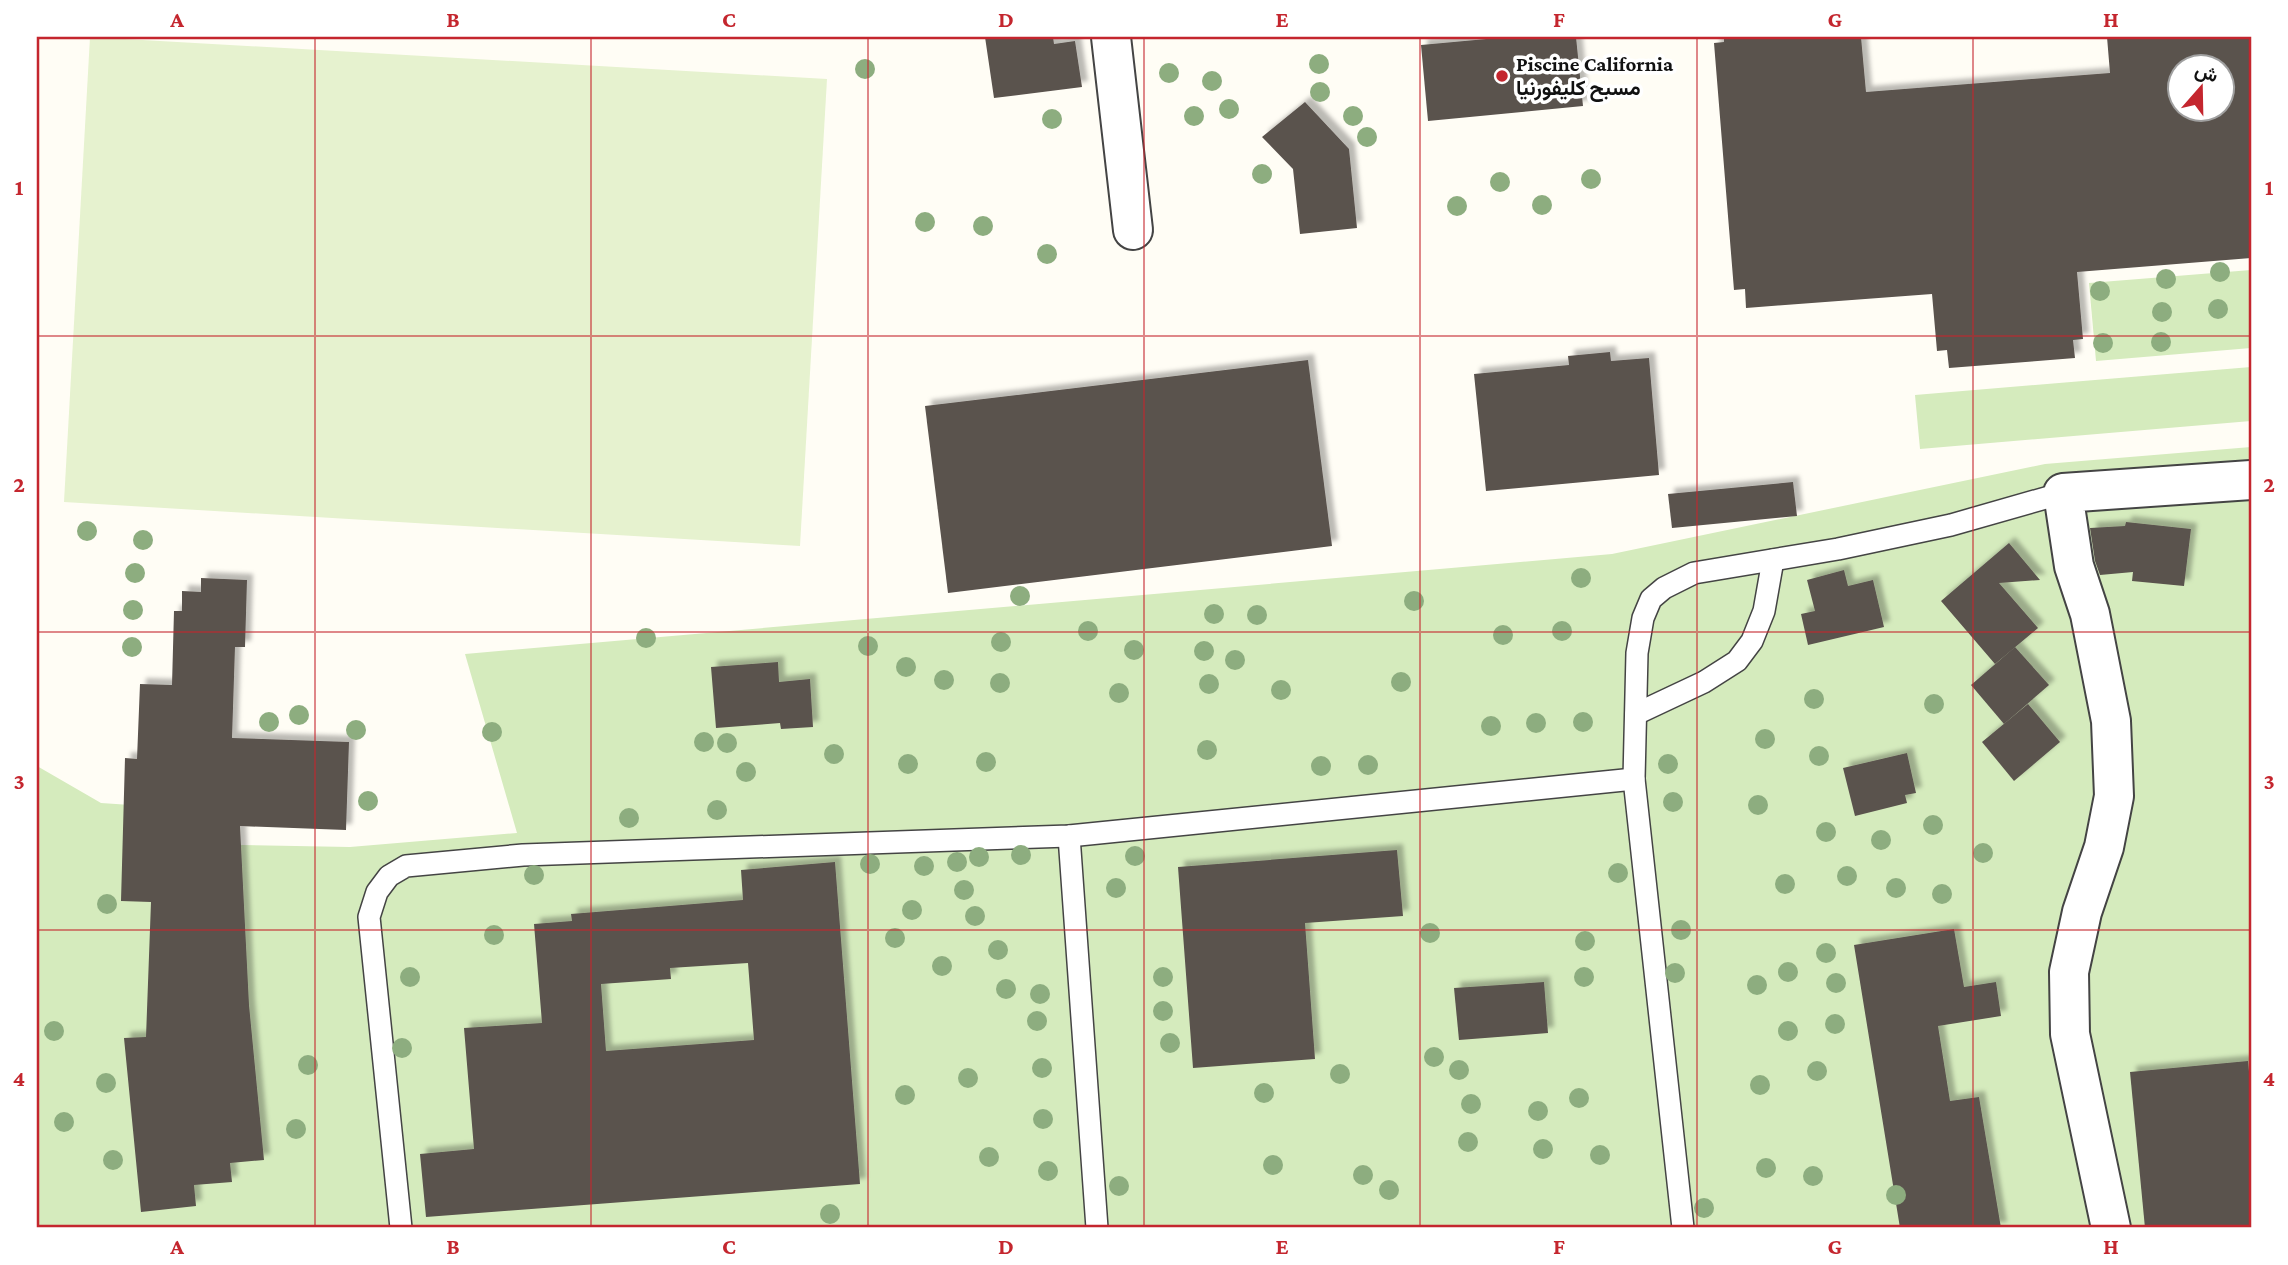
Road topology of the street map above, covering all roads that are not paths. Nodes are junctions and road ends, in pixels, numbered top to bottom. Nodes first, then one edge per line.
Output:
1 (1111, 37) edge
2 (1133, 230) dead end
3 (2251, 480) edge
4 (2063, 492) junction
5 (1773, 560) junction
6 (1636, 714) junction
7 (1634, 779) junction
8 (1069, 836) junction
9 (401, 1228) edge
10 (1097, 1228) edge
11 (1683, 1228) edge
12 (2111, 1228) edge

1 - 2 street
3 - 4 street
4 - 5 lane
4 - 12 street
5 - 6 lane
5 - 6 lane
6 - 7 lane
7 - 8 lane
7 - 11 lane
8 - 9 lane
8 - 10 lane

